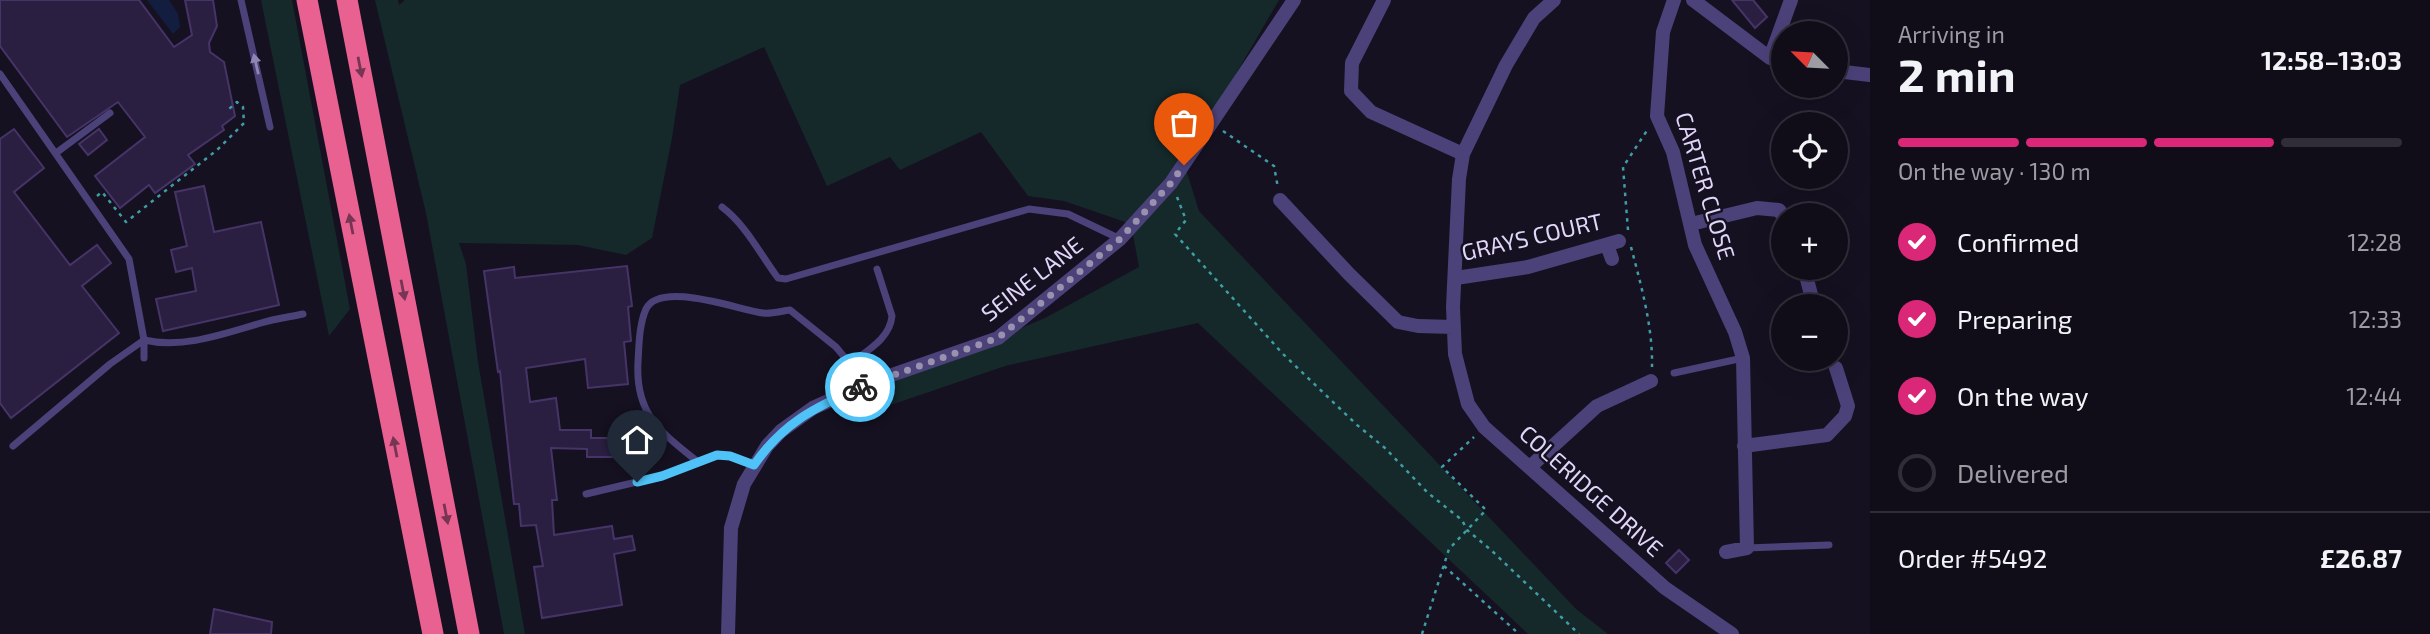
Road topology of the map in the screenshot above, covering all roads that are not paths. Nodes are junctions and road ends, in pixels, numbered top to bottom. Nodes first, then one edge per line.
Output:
1 (242, 0) edge
2 (307, 0) edge
3 (347, 0) edge
4 (1294, 0) edge
5 (1384, 0) edge
6 (1554, 0) edge
7 (1674, 0) edge
8 (1693, 0) edge
9 (1791, 0) edge
10 (1786, 21) edge
11 (1771, 55) edge
12 (1848, 72) edge
13 (1870, 75) edge
14 (1, 77) edge
15 (110, 113) dead end
16 (270, 127) dead end
17 (56, 153) junction
18 (1463, 154) junction
19 (1280, 200) road end
20 (722, 207) dead end
21 (1771, 209) edge
22 (1691, 224) junction
23 (1120, 239) junction
24 (1612, 248) dead end
25 (877, 269) dead end
26 (1456, 278) junction
27 (303, 314) dead end
28 (1453, 327) junction
29 (144, 340) junction
30 (144, 358) dead end
31 (1743, 358) junction
32 (850, 364) junction
33 (1837, 371) edge
34 (1674, 373) dead end
35 (1651, 381) road end
36 (866, 384) junction
37 (13, 446) dead end
38 (1744, 446) junction
39 (698, 462) junction
40 (754, 465) junction
41 (1531, 466) junction
42 (586, 494) dead end
43 (1829, 545) dead end
44 (1746, 548) junction
45 (1727, 552) dead end
46 (433, 634) edge
47 (469, 634) edge
48 (728, 634) edge
49 (1732, 634) edge

16 -> 1 lane
46 -> 2 highway
3 -> 47 highway
4 - 23 street, SEINE LANE
5 - 18 street
6 - 18 street
7 - 22 street, CARTER CLOSE
8 - 11 street
9 - 10 street
12 - 13 street
14 - 17 lane
15 - 17 lane
17 - 29 lane
18 - 26 street, COLERIDGE DRIVE
19 - 28 street
20 - 23 lane
21 - 22 street
22 - 31 street, CARTER CLOSE
23 - 36 street, SEINE LANE
24 - 26 street, GRAYS COURT
25 - 32 lane
26 - 28 street, COLERIDGE DRIVE
27 - 29 lane
28 - 41 street, COLERIDGE DRIVE
29 - 30 lane
29 - 37 lane
31 - 34 lane
31 - 38 street, CARTER CLOSE
32 - 36 lane
32 - 39 lane
33 - 38 street
35 - 41 street
36 - 40 street, SEINE LANE
38 - 44 street, CARTER CLOSE
39 - 40 lane
39 - 42 lane
40 - 48 street, SEINE LANE
41 - 49 street, COLERIDGE DRIVE
43 - 44 lane
44 - 45 street

